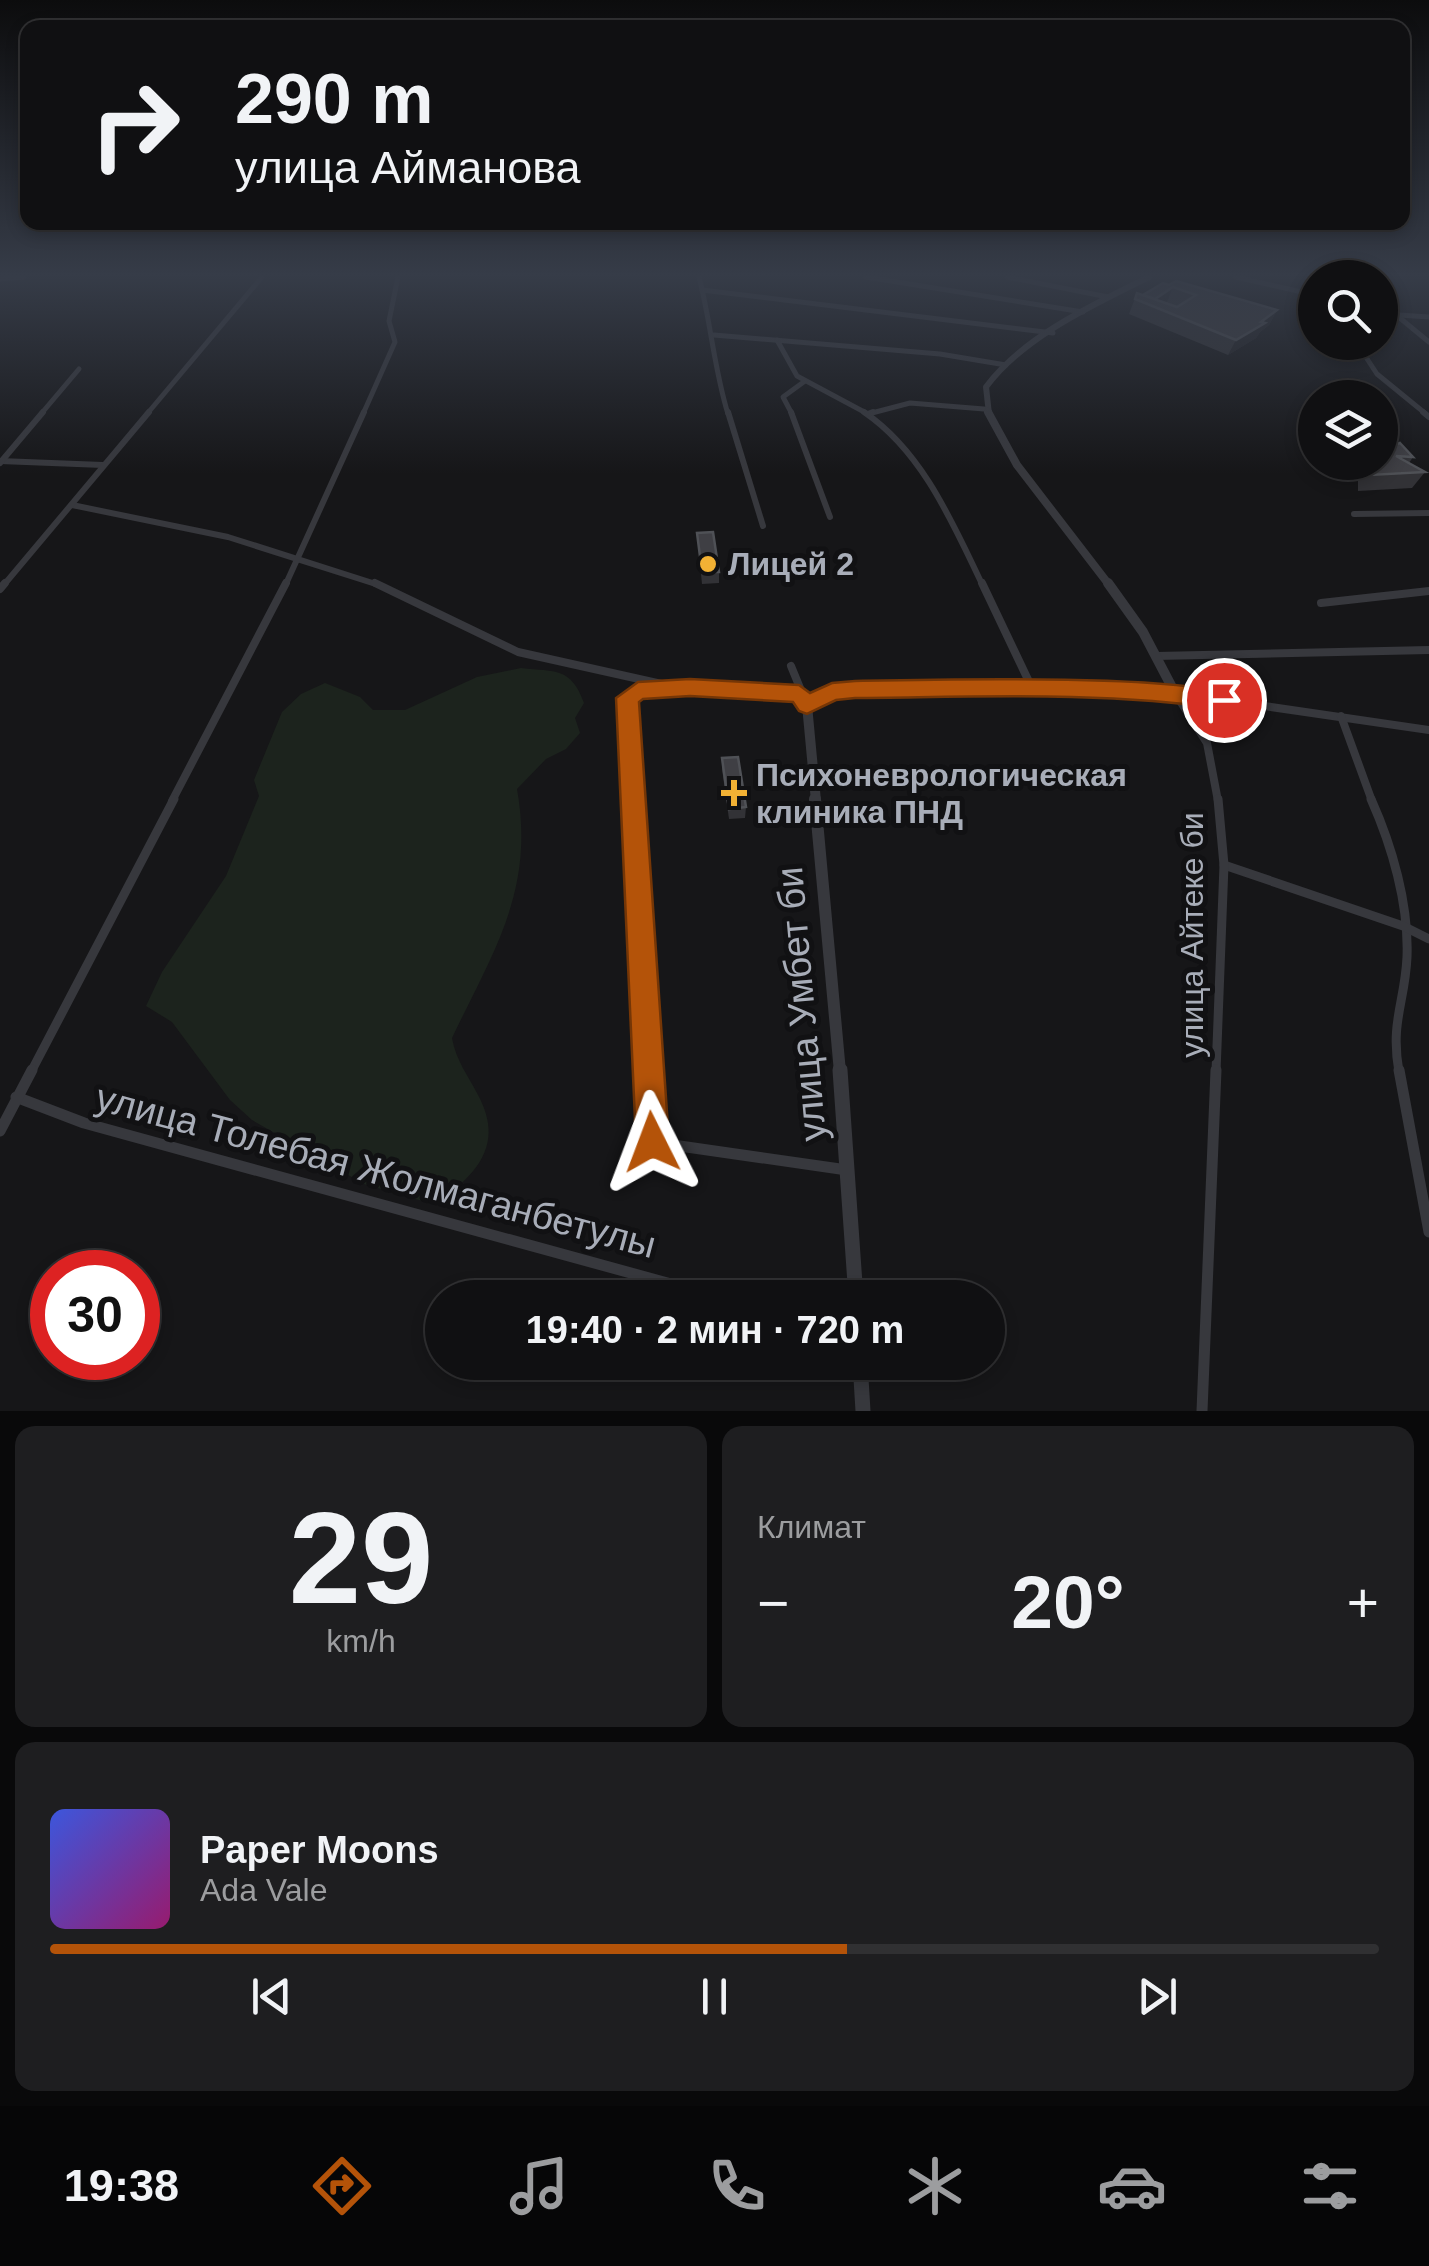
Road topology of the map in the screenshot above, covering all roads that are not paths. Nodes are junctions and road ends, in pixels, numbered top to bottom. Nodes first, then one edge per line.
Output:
1 (206, 343) edge
2 (395, 343) edge
3 (715, 343) edge
4 (778, 343) edge
5 (810, 343) edge
6 (1037, 343) edge
7 (1368, 360) edge
8 (1006, 364) junction
9 (79, 368) dead end
10 (805, 381) junction
11 (984, 409) junction
12 (868, 414) junction
13 (1429, 416) edge
14 (1, 462) edge
15 (103, 465) junction
16 (72, 504) junction
17 (1429, 513) edge
18 (1354, 514) dead end
19 (830, 517) dead end
20 (764, 526) dead end
21 (300, 557) junction
22 (0, 589) edge
23 (1429, 591) edge
24 (1321, 602) dead end
25 (1429, 650) edge
26 (1156, 656) junction
27 (791, 666) dead end
28 (675, 688) junction
29 (1032, 688) junction
30 (1175, 694) junction
31 (803, 700) junction
32 (1340, 716) junction
33 (1429, 730) edge
34 (1224, 865) junction
35 (1403, 926) junction
36 (1429, 939) edge
37 (16, 1097) junction
38 (0, 1131) edge
39 (849, 1170) junction
40 (1429, 1232) edge
41 (656, 1280) edge
42 (855, 1280) edge
43 (861, 1380) edge
44 (863, 1411) edge
45 (1202, 1411) edge

1 - 15 street
2 - 21 street
3 - 20 street
4 - 10 street
5 - 8 street
6 - 8 street
7 - 13 street
8 - 11 street
9 - 14 street
10 - 12 street
10 - 19 street
11 - 12 street
11 - 26 street, улица Айтеке би
12 - 29 street
14 - 15 street
15 - 16 street
16 - 21 street
16 - 22 street
17 - 18 street
21 - 28 street
21 - 37 street
23 - 24 street
25 - 26 street
26 - 30 street, улица Айтеке би
27 - 31 street
28 - 31 street
28 - 39 street
29 - 30 street
29 - 31 street
30 - 32 street
30 - 34 street, улица Айтеке би
31 - 39 street, улица Умбет би
32 - 33 street
32 - 35 street
34 - 35 street
34 - 45 street, улица Айтеке би
35 - 36 street
35 - 40 street
37 - 38 street
37 - 41 street, улица Толебая Жолмаганбетулы
39 - 42 street, улица Умбет би
43 - 44 street

